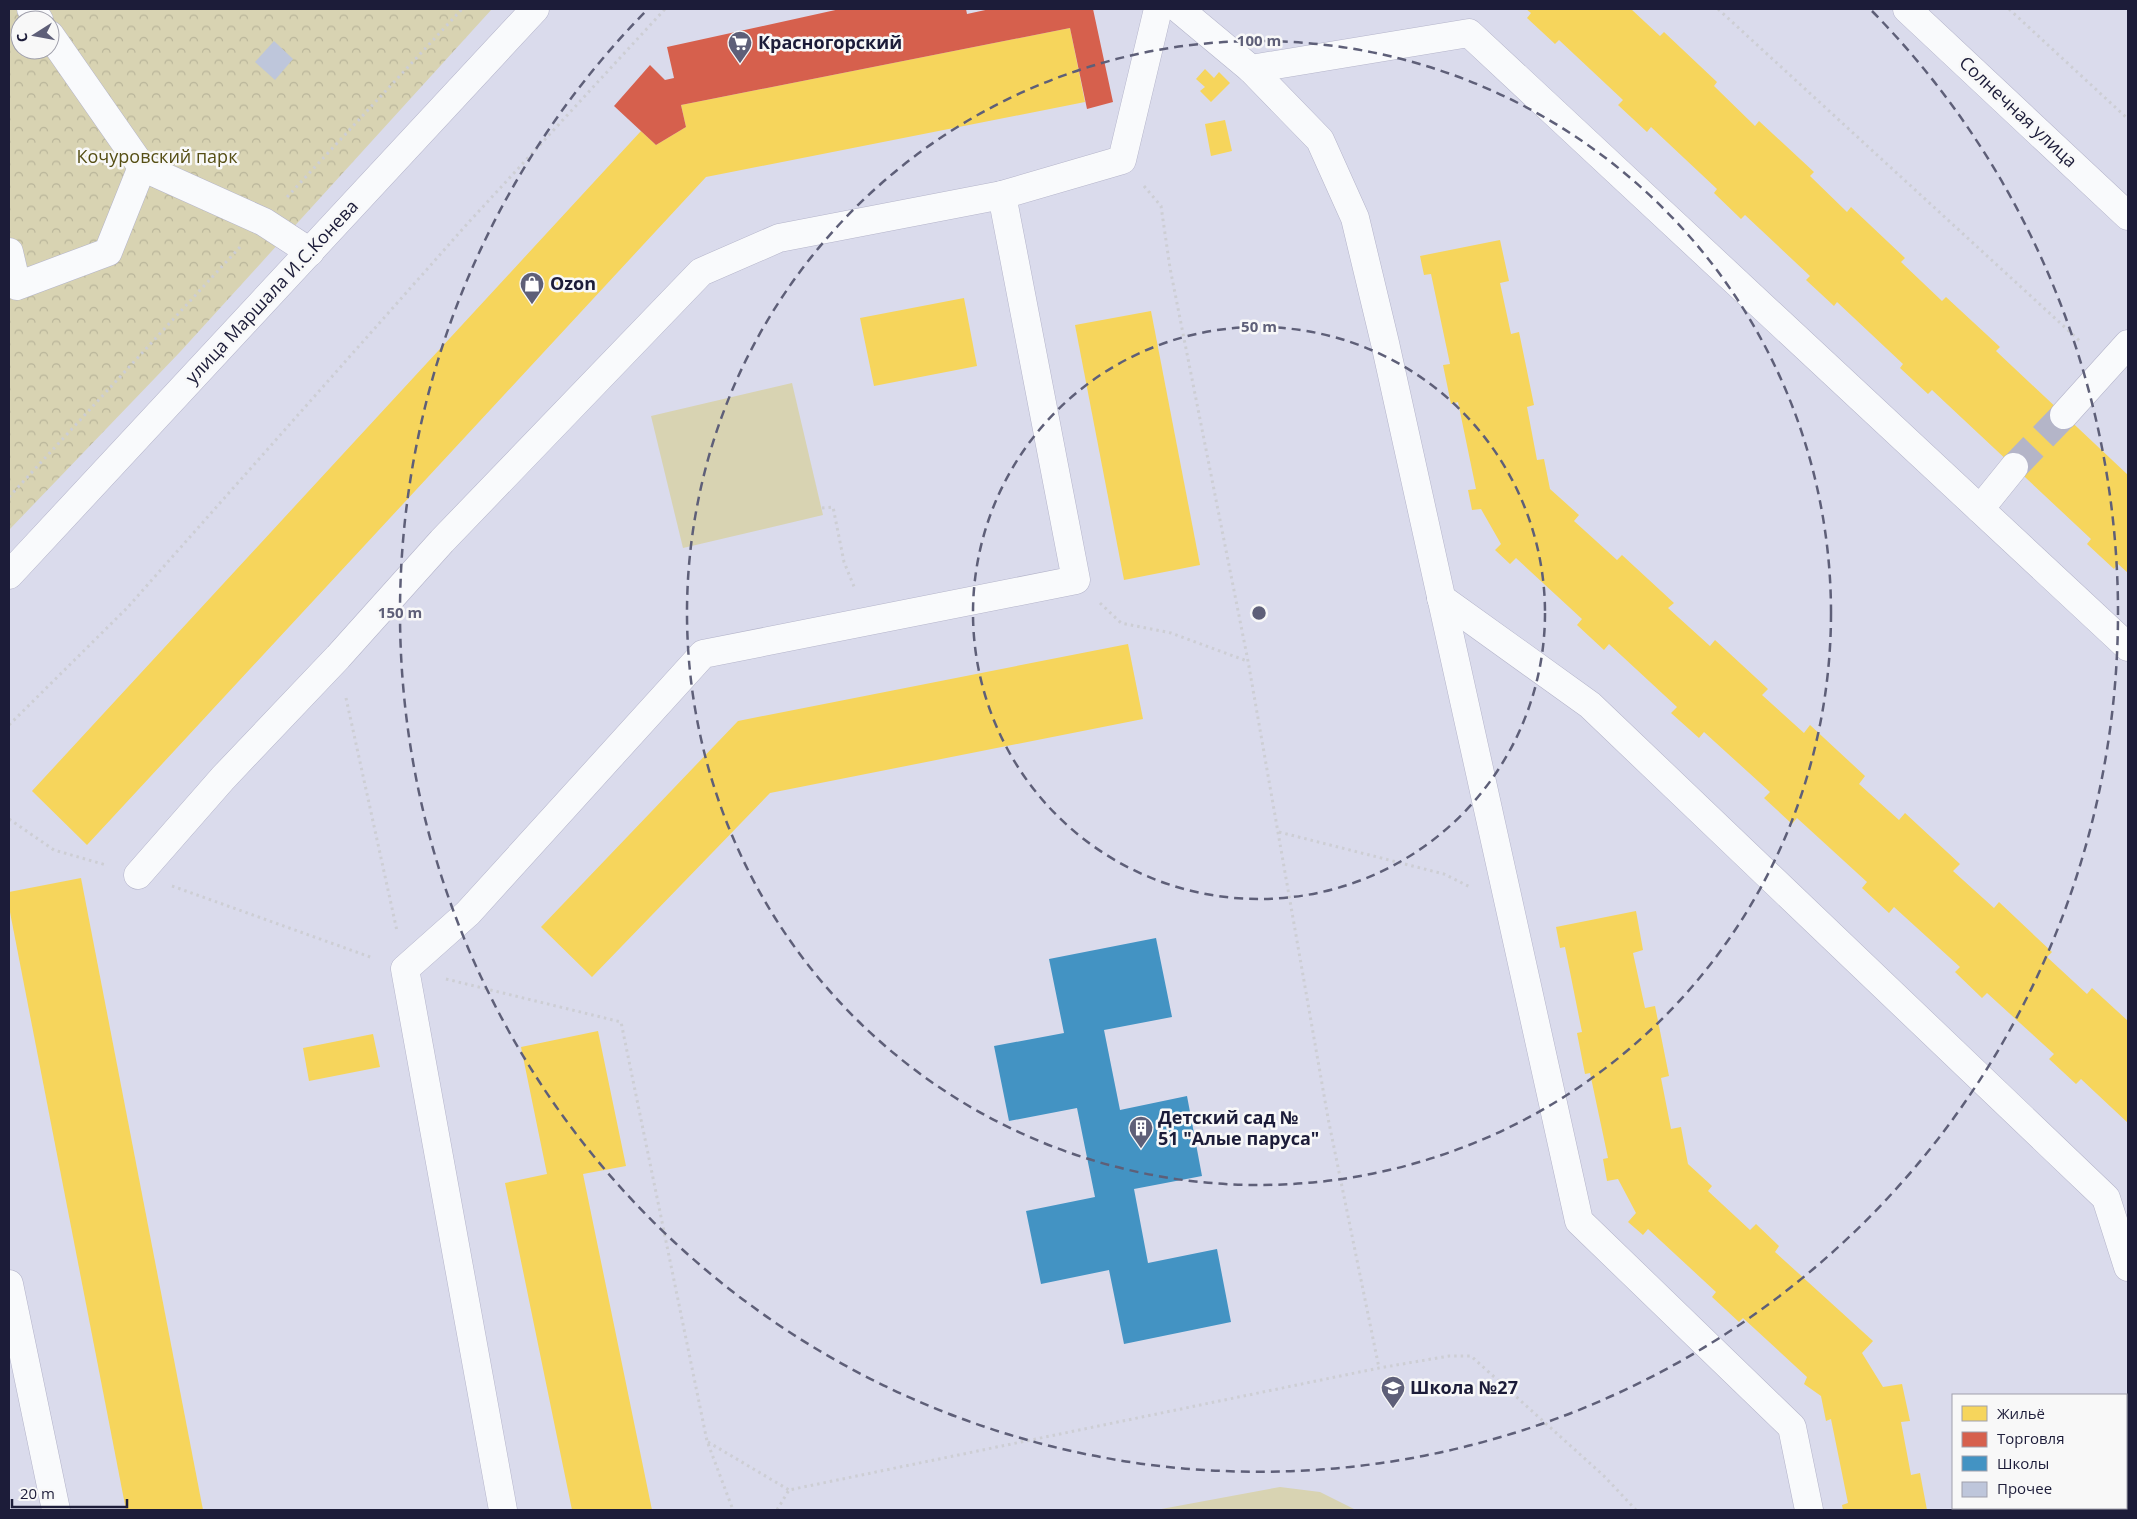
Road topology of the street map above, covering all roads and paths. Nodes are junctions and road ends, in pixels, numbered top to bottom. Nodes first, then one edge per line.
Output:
1 (462, 9) edge
2 (535, 9) edge
3 (665, 9) edge
4 (1158, 9) edge
5 (1179, 9) edge
6 (1718, 9) edge
7 (1907, 9) edge
8 (2009, 9) edge
9 (60, 50) edge
10 (1251, 69) junction
11 (2128, 120) edge
12 (1122, 160) junction
13 (142, 167) junction
14 (1002, 195) junction
15 (2128, 216) edge
16 (264, 222) junction
17 (9, 252) edge
18 (310, 252) junction
19 (2128, 344) edge
20 (2108, 366) junction
21 (2064, 415) tunnel mouth
22 (2014, 467) tunnel mouth
23 (9, 497) edge
24 (822, 508) dead end
25 (1980, 509) junction
26 (9, 575) edge
27 (1076, 580) junction
28 (1441, 598) junction
29 (867, 621) junction
30 (2128, 648) edge
31 (338, 657) junction
32 (1248, 661) junction
33 (9, 725) edge
34 (9, 819) edge
35 (1279, 832) junction
36 (138, 875) junction
37 (1510, 909) junction
38 (405, 969) junction
39 (2128, 1267) edge
40 (9, 1284) edge
41 (1380, 1368) junction
42 (707, 1441) junction
43 (789, 1490) junction
44 (56, 1510) edge
45 (502, 1510) edge
46 (734, 1510) edge
47 (777, 1510) edge
48 (1636, 1510) edge
49 (1809, 1510) edge

1 - 16 path
2 - 18 main road, улица Маршала И.С.Конева
3 - 33 path
4 - 12 main road
5 - 10 main road
6 - 20 path
7 - 15 main road, Солнечная улица
8 - 11 path
9 - 13 main road
10 - 25 main road
10 - 28 main road
12 - 14 main road
12 - 32 path
13 - 16 main road
13 - 17 main road
14 - 27 main road
14 - 31 main road
16 - 18 main road
16 - 23 path
18 - 26 main road, улица Маршала И.С.Конева
19 - 20 main road
20 - 21 main road
22 - 25 main road
24 - 29 path
25 - 30 main road
27 - 29 main road
27 - 32 path
28 - 37 main road
28 - 39 main road
29 - 38 main road
31 - 36 main road
31 - 38 path
32 - 35 path
34 - 36 path
35 - 37 path
35 - 41 path
36 - 38 path
37 - 49 main road
38 - 42 path
38 - 45 main road
40 - 44 main road
41 - 43 path
41 - 48 path
42 - 43 path
42 - 46 path
43 - 47 path

